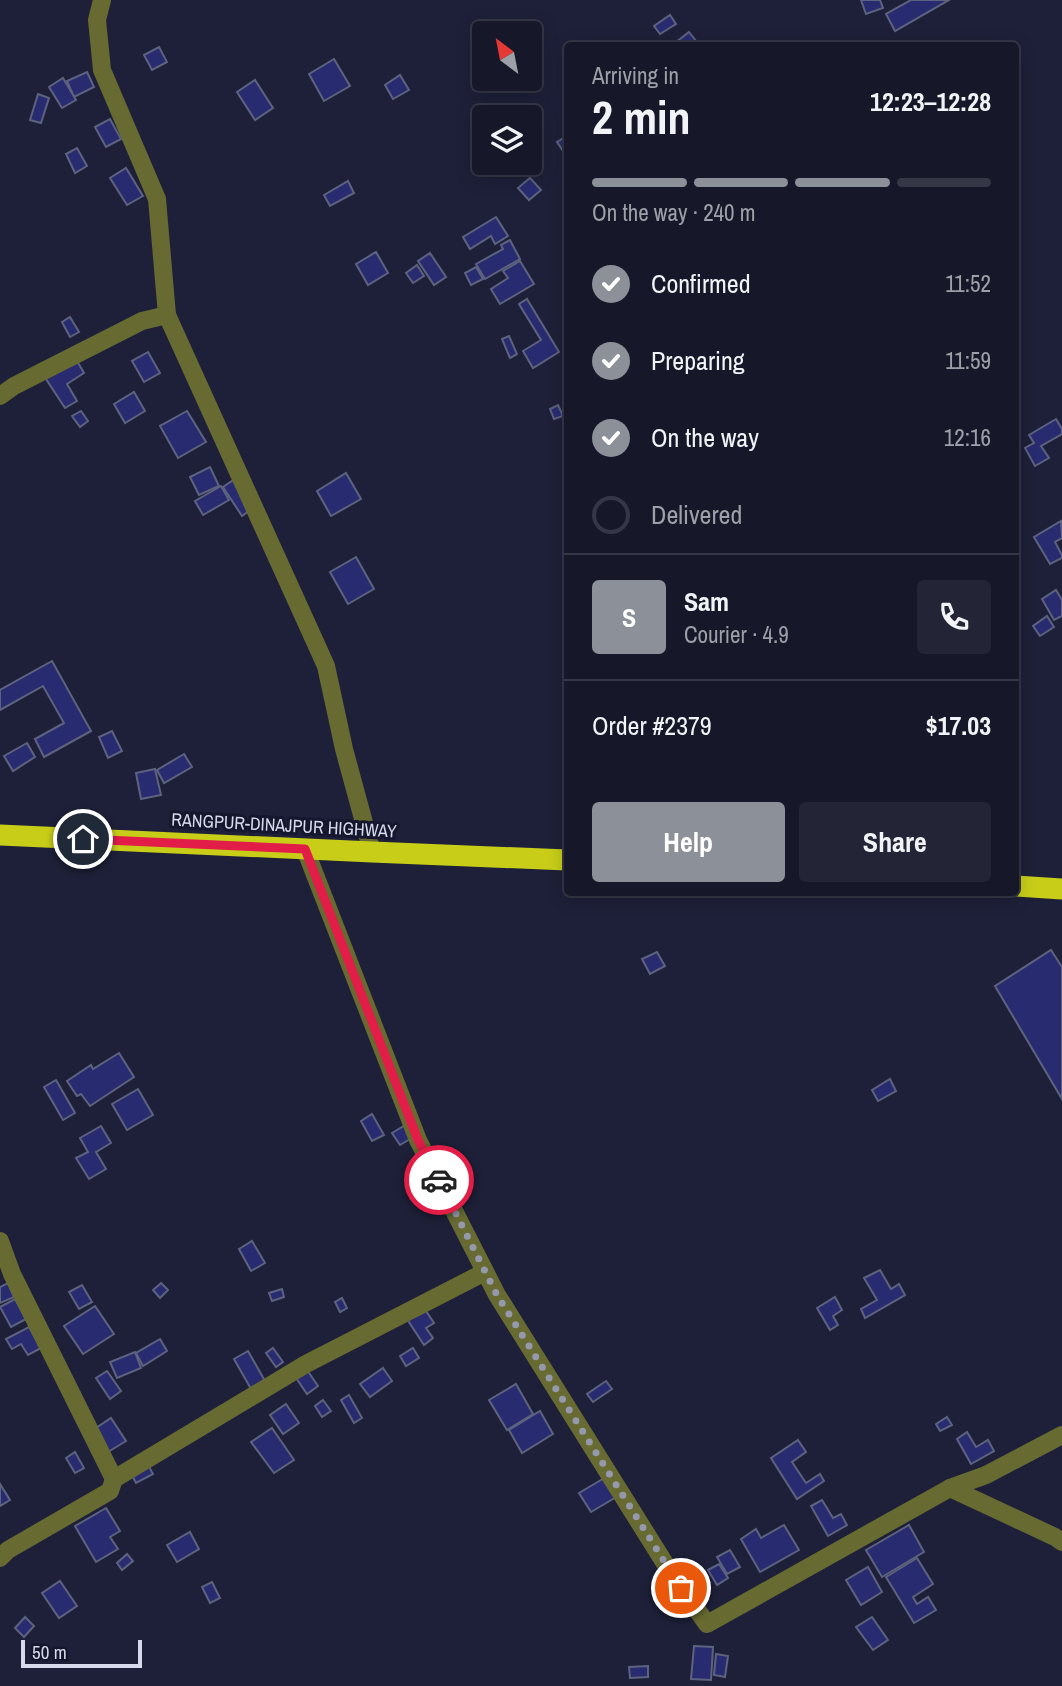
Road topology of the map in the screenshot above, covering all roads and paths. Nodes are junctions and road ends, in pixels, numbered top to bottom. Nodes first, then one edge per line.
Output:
1 (102, 0) edge
2 (167, 315) junction
3 (0, 396) edge
4 (0, 835) edge
5 (305, 849) junction
6 (372, 852) junction
7 (564, 860) edge
8 (1019, 886) edge
9 (1062, 889) edge
10 (0, 1241) edge
11 (485, 1272) junction
12 (1062, 1435) edge
13 (114, 1479) junction
14 (950, 1488) junction
15 (1062, 1542) edge
16 (0, 1558) edge

1 - 2 street
2 - 3 street
2 - 6 street
4 - 5 highway, RANGPUR-DINAJPUR HIGHWAY
5 - 6 highway, RANGPUR-DINAJPUR HIGHWAY
5 - 11 street
6 - 7 highway, RANGPUR-DINAJPUR HIGHWAY
8 - 9 highway
10 - 13 street
11 - 13 street
11 - 14 street
12 - 14 street
13 - 16 street
14 - 15 street

